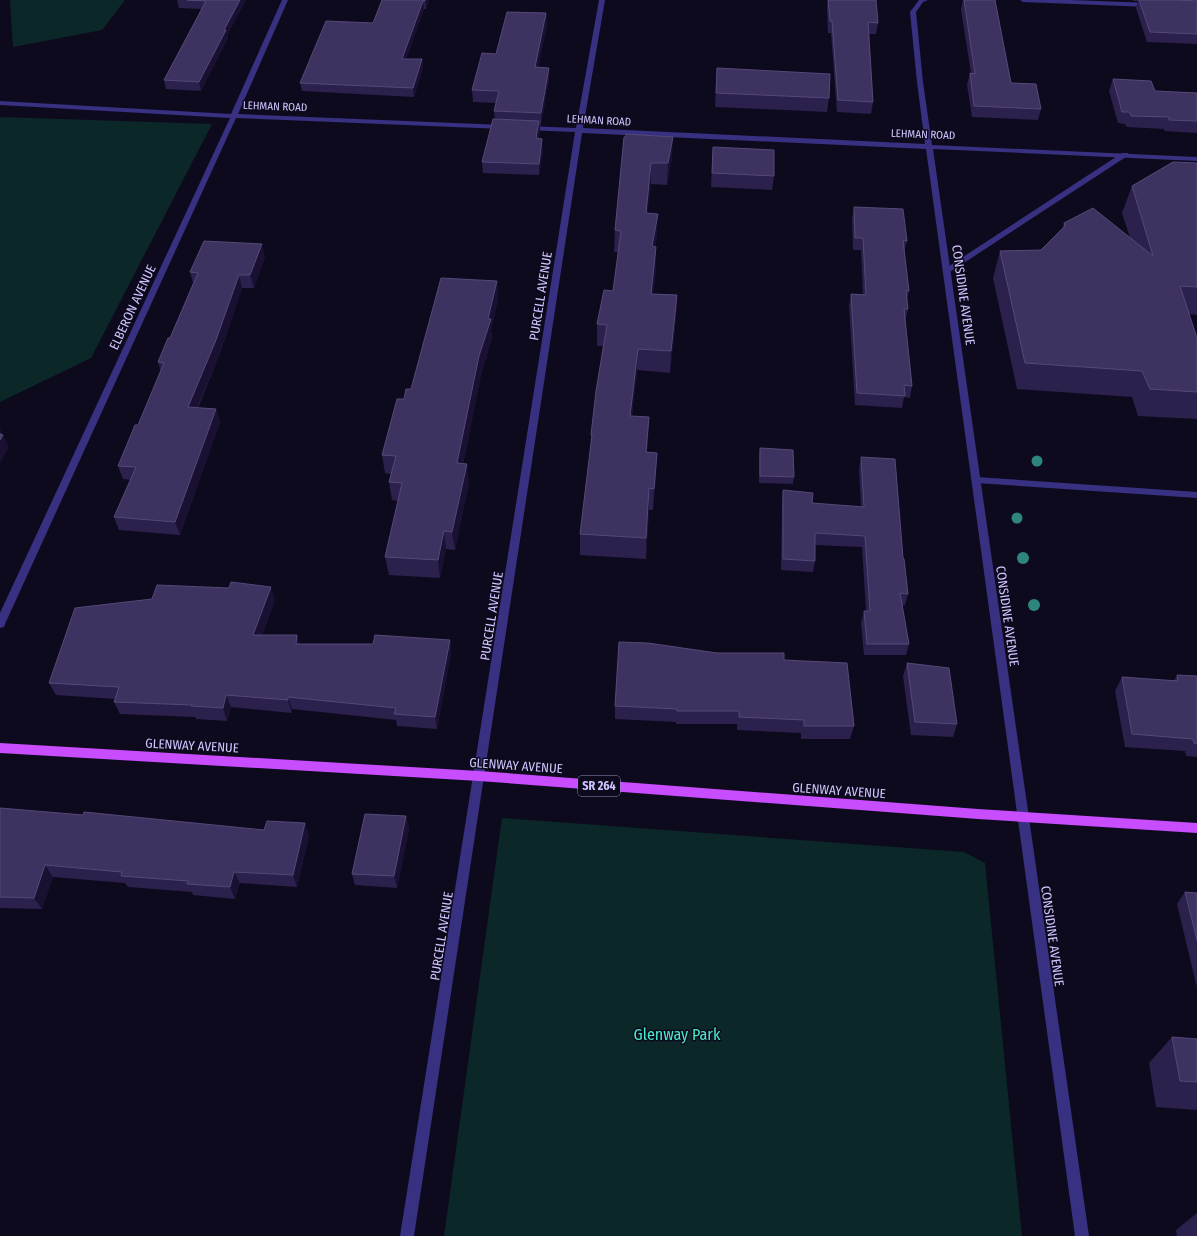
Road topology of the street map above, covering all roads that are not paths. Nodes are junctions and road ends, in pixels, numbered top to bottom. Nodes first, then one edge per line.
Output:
1 (285, 0) edge
2 (602, 0) edge
3 (923, 0) edge
4 (1023, 0) edge
5 (1158, 6) edge
6 (0, 103) edge
7 (234, 116) junction
8 (513, 127) edge
9 (521, 127) edge
10 (578, 130) junction
11 (930, 146) junction
12 (1125, 155) junction
13 (1197, 159) edge
14 (947, 270) junction
15 (976, 480) junction
16 (1197, 495) edge
17 (0, 624) edge
18 (0, 748) edge
19 (479, 776) junction
20 (1022, 818) junction
21 (1197, 828) edge
22 (407, 1236) edge
23 (1082, 1236) edge

1 - 7 street, ELBERON AVENUE
2 - 10 street, PURCELL AVENUE
3 - 11 street, CONSIDINE AVENUE
4 - 5 street
6 - 7 street, LEHMAN ROAD
7 - 8 street, LEHMAN ROAD
7 - 17 street, ELBERON AVENUE
9 - 10 street, LEHMAN ROAD
10 - 11 street, LEHMAN ROAD
10 - 19 street, PURCELL AVENUE
11 - 12 street, LEHMAN ROAD
11 - 14 street, CONSIDINE AVENUE
12 - 13 street, LEHMAN ROAD
12 - 14 street
14 - 15 street, CONSIDINE AVENUE
15 - 16 street
15 - 20 street, CONSIDINE AVENUE
18 - 19 main road, GLENWAY AVENUE / SR 264
19 - 20 main road, GLENWAY AVENUE / SR 264
19 - 22 street, PURCELL AVENUE
20 - 21 main road, GLENWAY AVENUE / SR 264
20 - 23 street, CONSIDINE AVENUE

